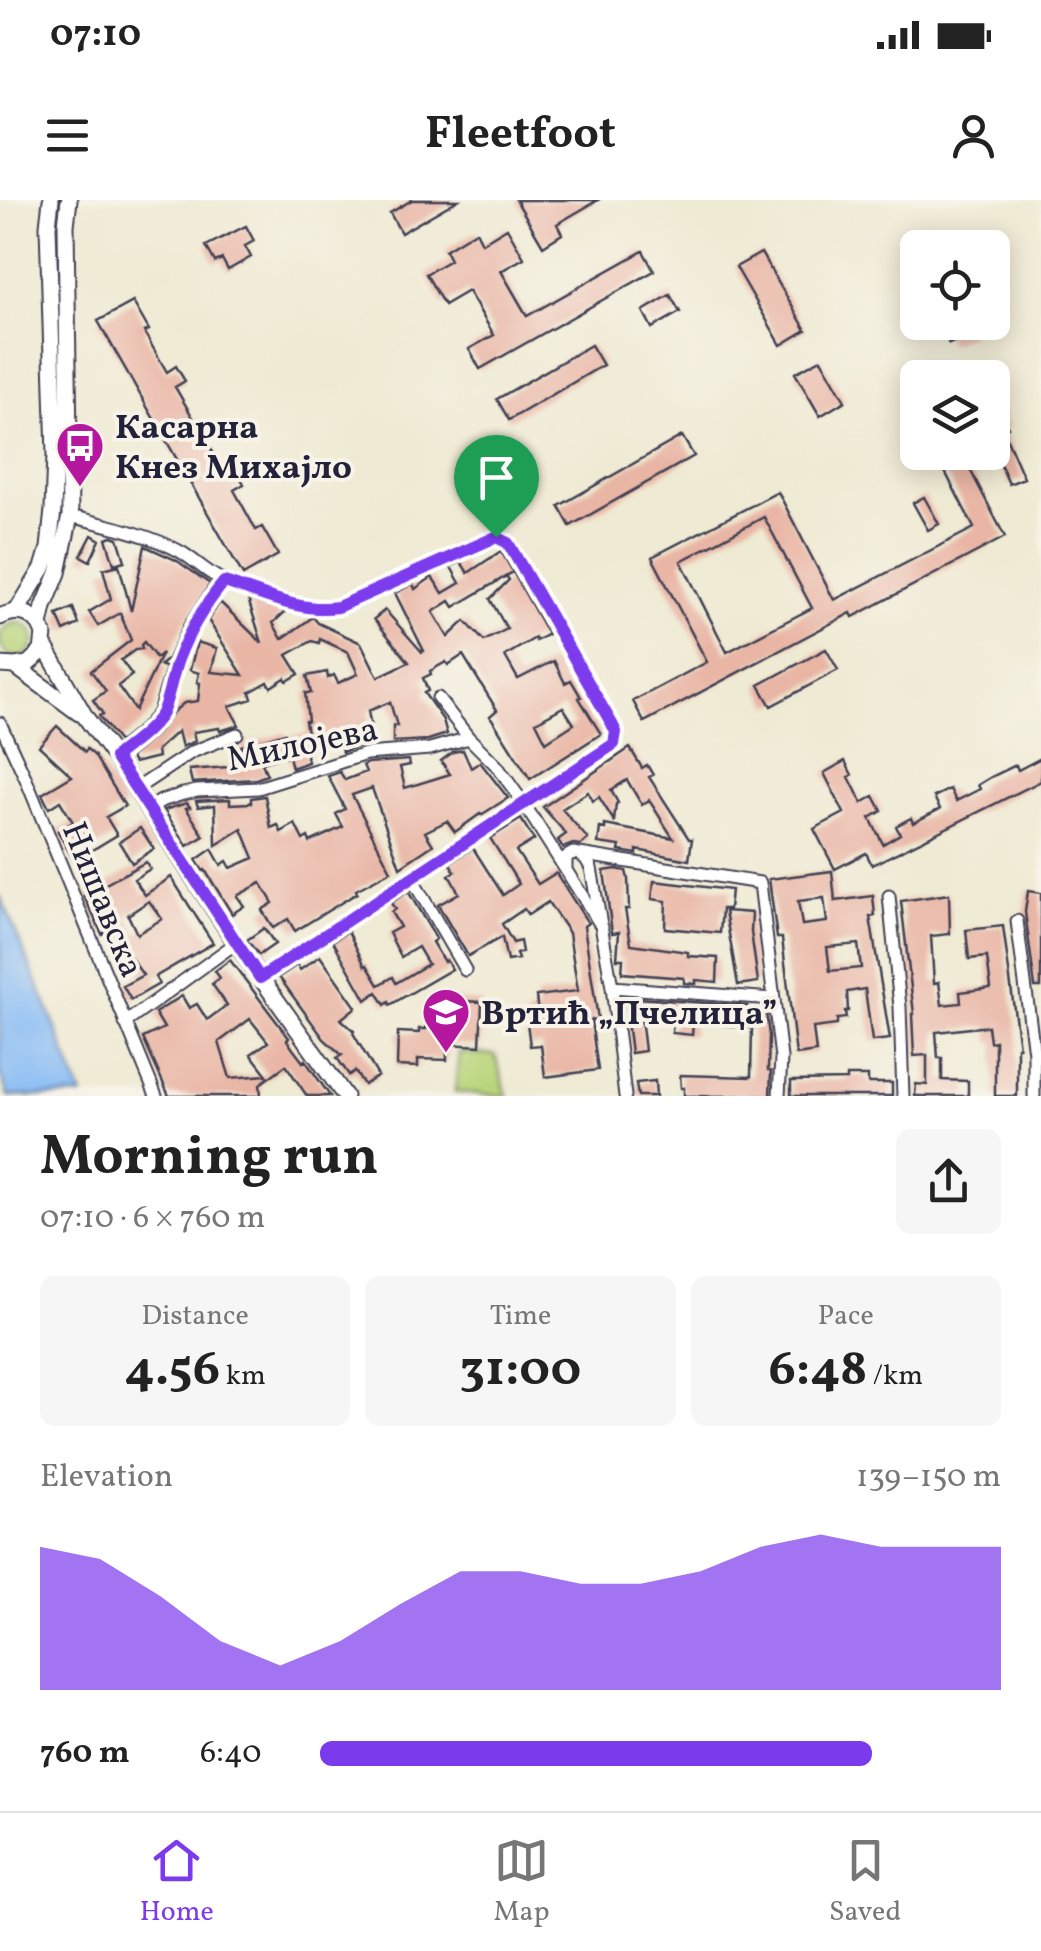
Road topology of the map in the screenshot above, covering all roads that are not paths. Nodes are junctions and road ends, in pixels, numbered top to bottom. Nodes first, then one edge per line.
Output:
1 (51, 200) edge
2 (68, 200) edge
3 (70, 516) junction
4 (224, 582) junction
5 (7, 613) edge
6 (40, 625) junction
7 (44, 645) junction
8 (6, 664) edge
9 (438, 698) dead end
10 (86, 718) junction
11 (0, 724) edge
12 (237, 734) dead end
13 (469, 738) junction
14 (115, 757) junction
15 (136, 789) junction
16 (524, 804) junction
17 (148, 808) junction
18 (579, 854) junction
19 (566, 868) junction
20 (411, 877) junction
21 (889, 896) dead end
22 (1017, 921) dead end
23 (602, 927) junction
24 (236, 944) junction
25 (465, 970) dead end
26 (260, 978) junction
27 (612, 987) junction
28 (773, 999) junction
29 (126, 1023) junction
30 (1038, 1053) edge
31 (156, 1096) edge
32 (345, 1096) edge
33 (625, 1096) edge
34 (780, 1096) edge
35 (903, 1096) edge
36 (1034, 1096) edge

1 - 5 main road
2 - 3 main road
3 - 4 street
3 - 6 main road
4 - 14 street
4 - 16 street
5 - 6 main road
6 - 7 main road
7 - 8 main road
7 - 10 main road
8 - 10 main road
9 - 13 street
10 - 14 main road
11 - 29 street, Нишавска
12 - 15 street
13 - 16 street
13 - 17 street, Милојева
14 - 15 main road
15 - 17 main road
16 - 19 street
16 - 20 street
17 - 24 main road
18 - 19 street
18 - 23 street
18 - 28 street
19 - 23 street
20 - 25 street
20 - 26 street
21 - 35 street
22 - 30 street
23 - 27 street
24 - 26 main road
24 - 29 street
26 - 32 main road
27 - 28 street
27 - 33 street
28 - 34 street
29 - 31 street, Нишавска
30 - 36 street

